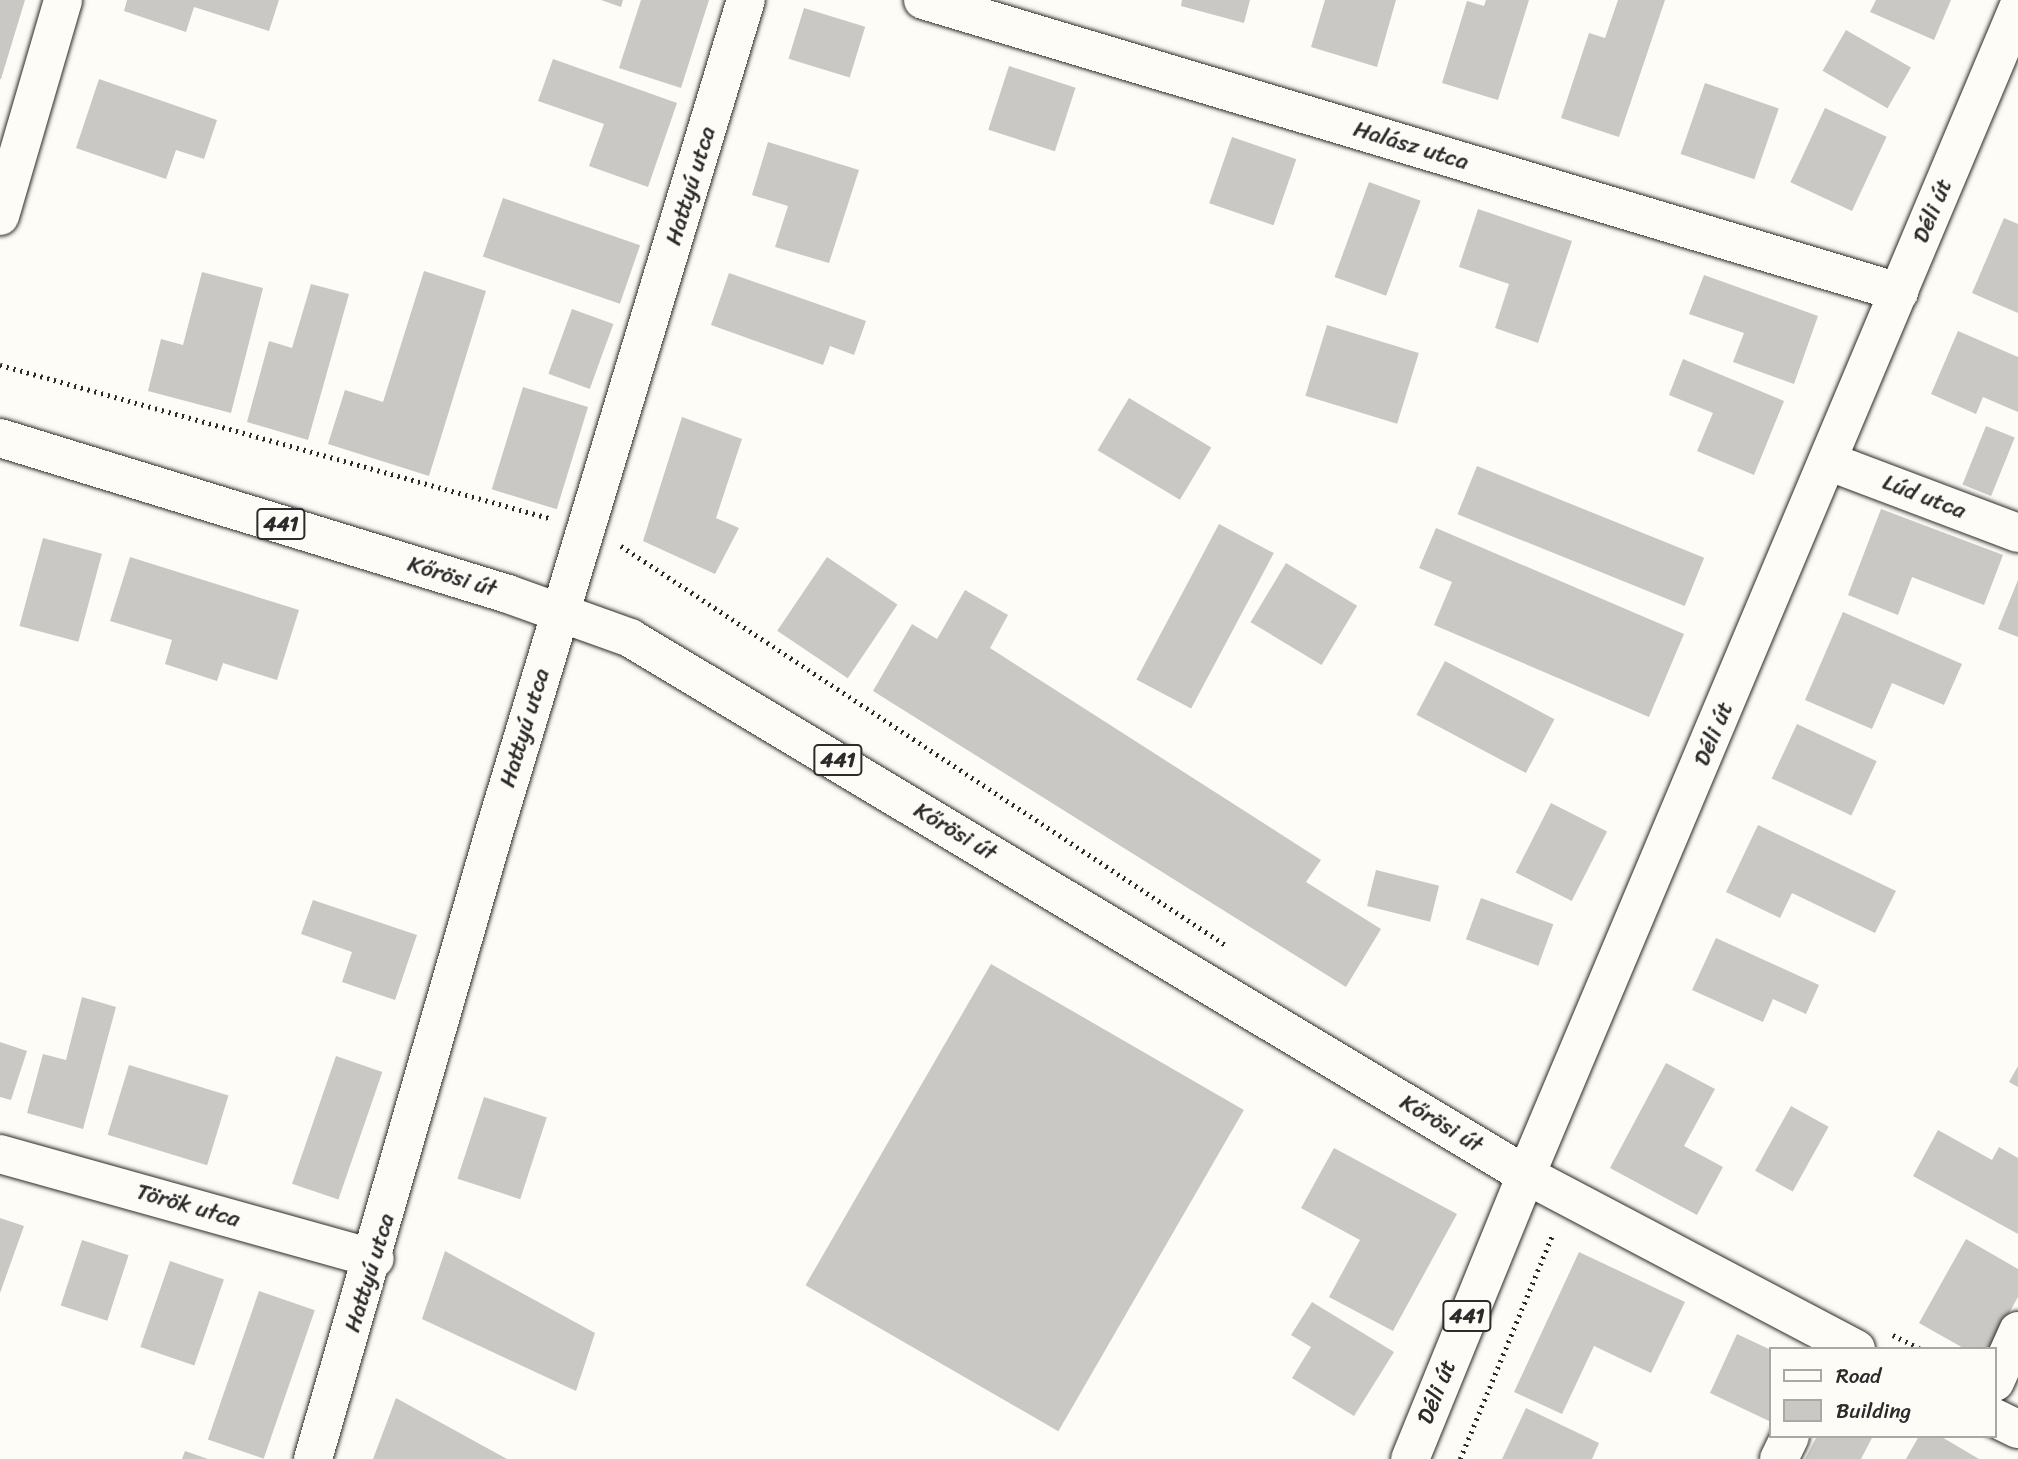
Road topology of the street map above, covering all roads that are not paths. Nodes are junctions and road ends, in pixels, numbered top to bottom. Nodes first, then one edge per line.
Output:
1 (63, 0) edge
2 (746, 0) edge
3 (923, 0) edge
4 (2018, 8) edge
5 (0, 216) edge
6 (1899, 292) junction
7 (0, 438) edge
8 (1830, 462) junction
9 (2018, 533) edge
10 (560, 614) junction
11 (0, 1154) edge
12 (1526, 1175) junction
13 (375, 1259) junction
14 (2018, 1331) edge
15 (1853, 1342) edge
16 (1997, 1378) edge
17 (1997, 1419) edge
18 (2018, 1429) edge
19 (1789, 1438) edge
20 (313, 1459) edge
21 (1410, 1459) edge
22 (1779, 1459) edge

1 - 5 street
2 - 10 street, Hattyú utca
3 - 6 street, Halász utca
4 - 6 street, Déli út
6 - 8 street, Déli út
7 - 10 street, Kőrösi út / 441
8 - 9 street, Lúd utca
8 - 12 street, Déli út
10 - 12 street, Kőrösi út / 441
10 - 13 street, Hattyú utca
11 - 13 street, Török utca
12 - 15 street, Kőrösi út
12 - 21 street, Déli út / 441
13 - 20 street, Hattyú utca
14 - 16 street
17 - 18 street
19 - 22 street

